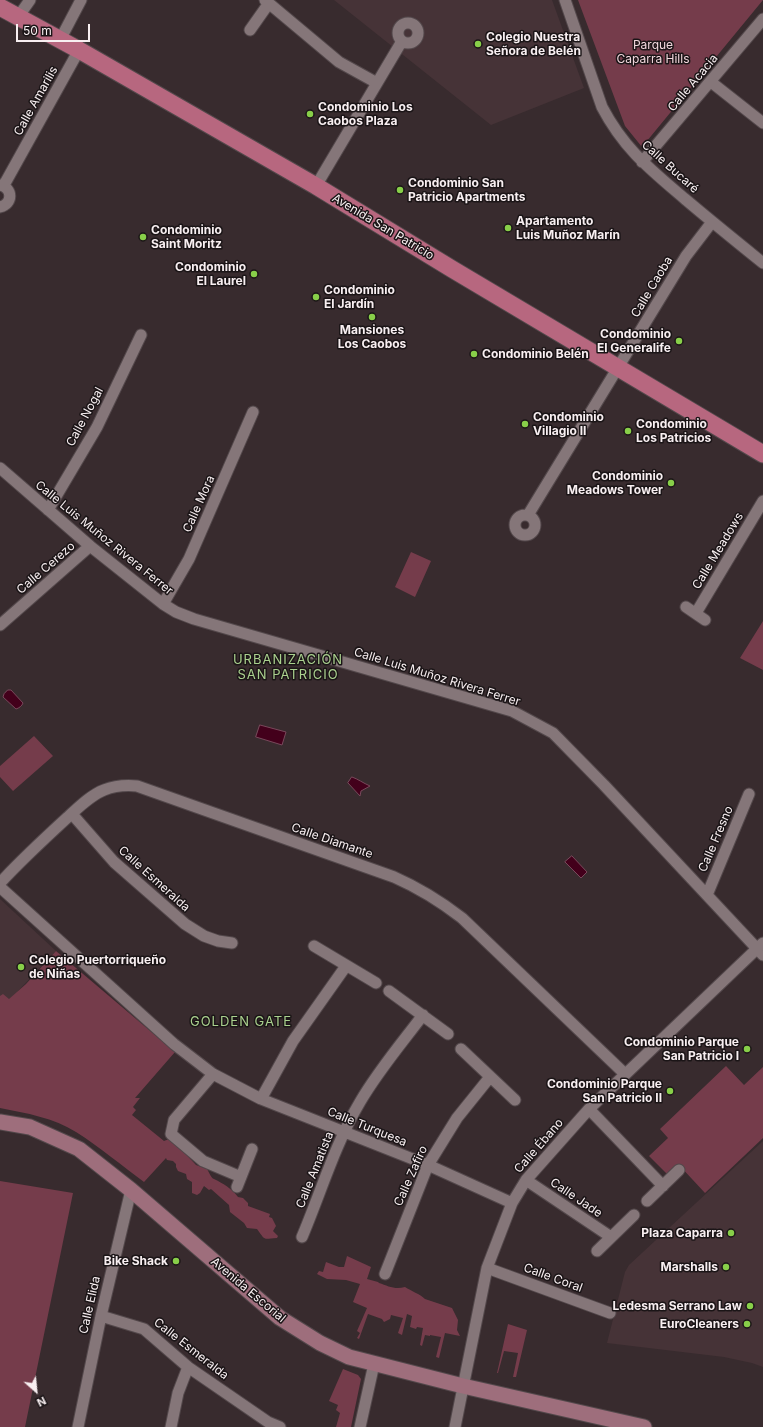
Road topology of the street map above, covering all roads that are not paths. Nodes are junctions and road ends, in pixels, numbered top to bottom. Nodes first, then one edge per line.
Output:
1 (30, 0) edge
2 (81, 0) edge
3 (565, 0) edge
4 (267, 1) edge
5 (0, 7) edge
6 (18, 17) junction
7 (763, 19) edge
8 (250, 30) dead end
9 (60, 40) junction
10 (402, 41) dead end
11 (79, 50) junction
12 (711, 82) junction
13 (377, 83) junction
14 (763, 123) edge
15 (642, 162) junction
16 (2, 185) edge
17 (316, 186) junction
18 (0, 207) edge
19 (712, 222) junction
20 (763, 263) edge
21 (141, 335) dead end
22 (619, 368) junction
23 (253, 412) dead end
24 (763, 454) edge
25 (0, 468) edge
26 (763, 501) edge
27 (48, 510) junction
28 (528, 515) dead end
29 (90, 546) junction
30 (163, 604) junction
31 (686, 608) dead end
32 (0, 625) edge
33 (749, 794) dead end
34 (72, 814) junction
35 (0, 883) edge
36 (0, 887) edge
37 (707, 895) junction
38 (232, 942) dead end
39 (314, 946) dead end
40 (761, 949) edge
41 (346, 966) junction
42 (376, 983) dead end
43 (389, 991) dead end
44 (422, 1015) junction
45 (448, 1034) dead end
46 (461, 1048) dead end
47 (213, 1074) junction
48 (625, 1074) junction
49 (490, 1077) junction
50 (261, 1098) junction
51 (515, 1100) dead end
52 (589, 1109) junction
53 (0, 1122) edge
54 (344, 1132) junction
55 (252, 1150) dead end
56 (428, 1165) junction
57 (678, 1170) dead end
58 (526, 1180) junction
59 (663, 1186) junction
60 (131, 1190) junction
61 (648, 1201) dead end
62 (512, 1202) junction
63 (634, 1215) dead end
64 (302, 1237) dead end
65 (611, 1237) junction
66 (597, 1251) dead end
67 (488, 1268) junction
68 (385, 1274) dead end
69 (610, 1313) dead end
70 (101, 1316) junction
71 (374, 1364) junction
72 (188, 1367) junction
73 (463, 1386) junction
74 (267, 1424) edge
75 (78, 1427) edge
76 (171, 1427) edge
77 (280, 1427) edge
78 (360, 1427) edge
79 (455, 1427) edge
80 (644, 1427) edge

1 - 6 street
2 - 9 street
3 - 15 street, Calle Bucaré
4 - 8 street
4 - 13 street
5 - 6 main road, Avenida San Patricio
6 - 9 main road, Avenida San Patricio
7 - 12 street, Calle Acacia
9 - 11 main road, Avenida San Patricio
10 - 13 street
11 - 16 street, Calle Amarilis
11 - 17 main road, Avenida San Patricio
12 - 14 street
12 - 15 street, Calle Acacia
13 - 17 street
15 - 19 street, Calle Bucaré
16 - 18 street
17 - 22 main road, Avenida San Patricio
19 - 20 street, Calle Bucaré
19 - 22 street, Calle Caoba
21 - 27 street, Calle Nogal
22 - 24 main road, Avenida San Patricio
22 - 28 street, Calle Caoba
23 - 30 street, Calle Mora
25 - 27 street, Calle Luis Muñoz Rivera Ferrer
26 - 31 street, Calle Meadows
27 - 29 street, Calle Luis Muñoz Rivera Ferrer
29 - 30 street, Calle Luis Muñoz Rivera Ferrer
29 - 32 street, Calle Cerezo
30 - 37 street, Calle Luis Muñoz Rivera Ferrer
33 - 37 street, Calle Fresno
34 - 35 street, Calle Diamante
34 - 38 street, Calle Esmeralda
34 - 48 street, Calle Diamante
36 - 47 street, Calle Turquesa
37 - 40 street, Calle Luis Muñoz Rivera Ferrer
39 - 41 street
40 - 48 street, Calle Ébano
41 - 42 street
41 - 50 street
43 - 44 street
44 - 45 street
44 - 54 street, Calle Amatista
46 - 49 street
47 - 50 street, Calle Turquesa
47 - 55 street
48 - 52 street, Calle Ébano
49 - 51 street
49 - 56 street, Calle Zafiro
50 - 54 street, Calle Turquesa
52 - 58 street, Calle Ébano
52 - 59 street
53 - 60 street, Avenida Escorial
54 - 56 street, Calle Turquesa
54 - 64 street, Calle Amatista
56 - 62 street, Calle Turquesa
56 - 68 street, Calle Zafiro
57 - 59 street
58 - 62 street, Calle Ébano
58 - 65 street, Calle Jade
59 - 61 street
60 - 70 street, Calle Elida
60 - 71 street, Avenida Escorial
62 - 67 street, Calle Ébano
63 - 65 street
65 - 66 street
67 - 69 street, Calle Coral
67 - 73 street, Calle Ébano
70 - 72 street, Calle Esmeralda
70 - 75 street, Calle Elida
71 - 73 street, Avenida Escorial
71 - 78 street
72 - 74 street, Calle Esmeralda
72 - 76 street
73 - 79 street, Calle Ébano
73 - 80 street, Avenida Escorial
74 - 77 street, Calle Esmeralda

